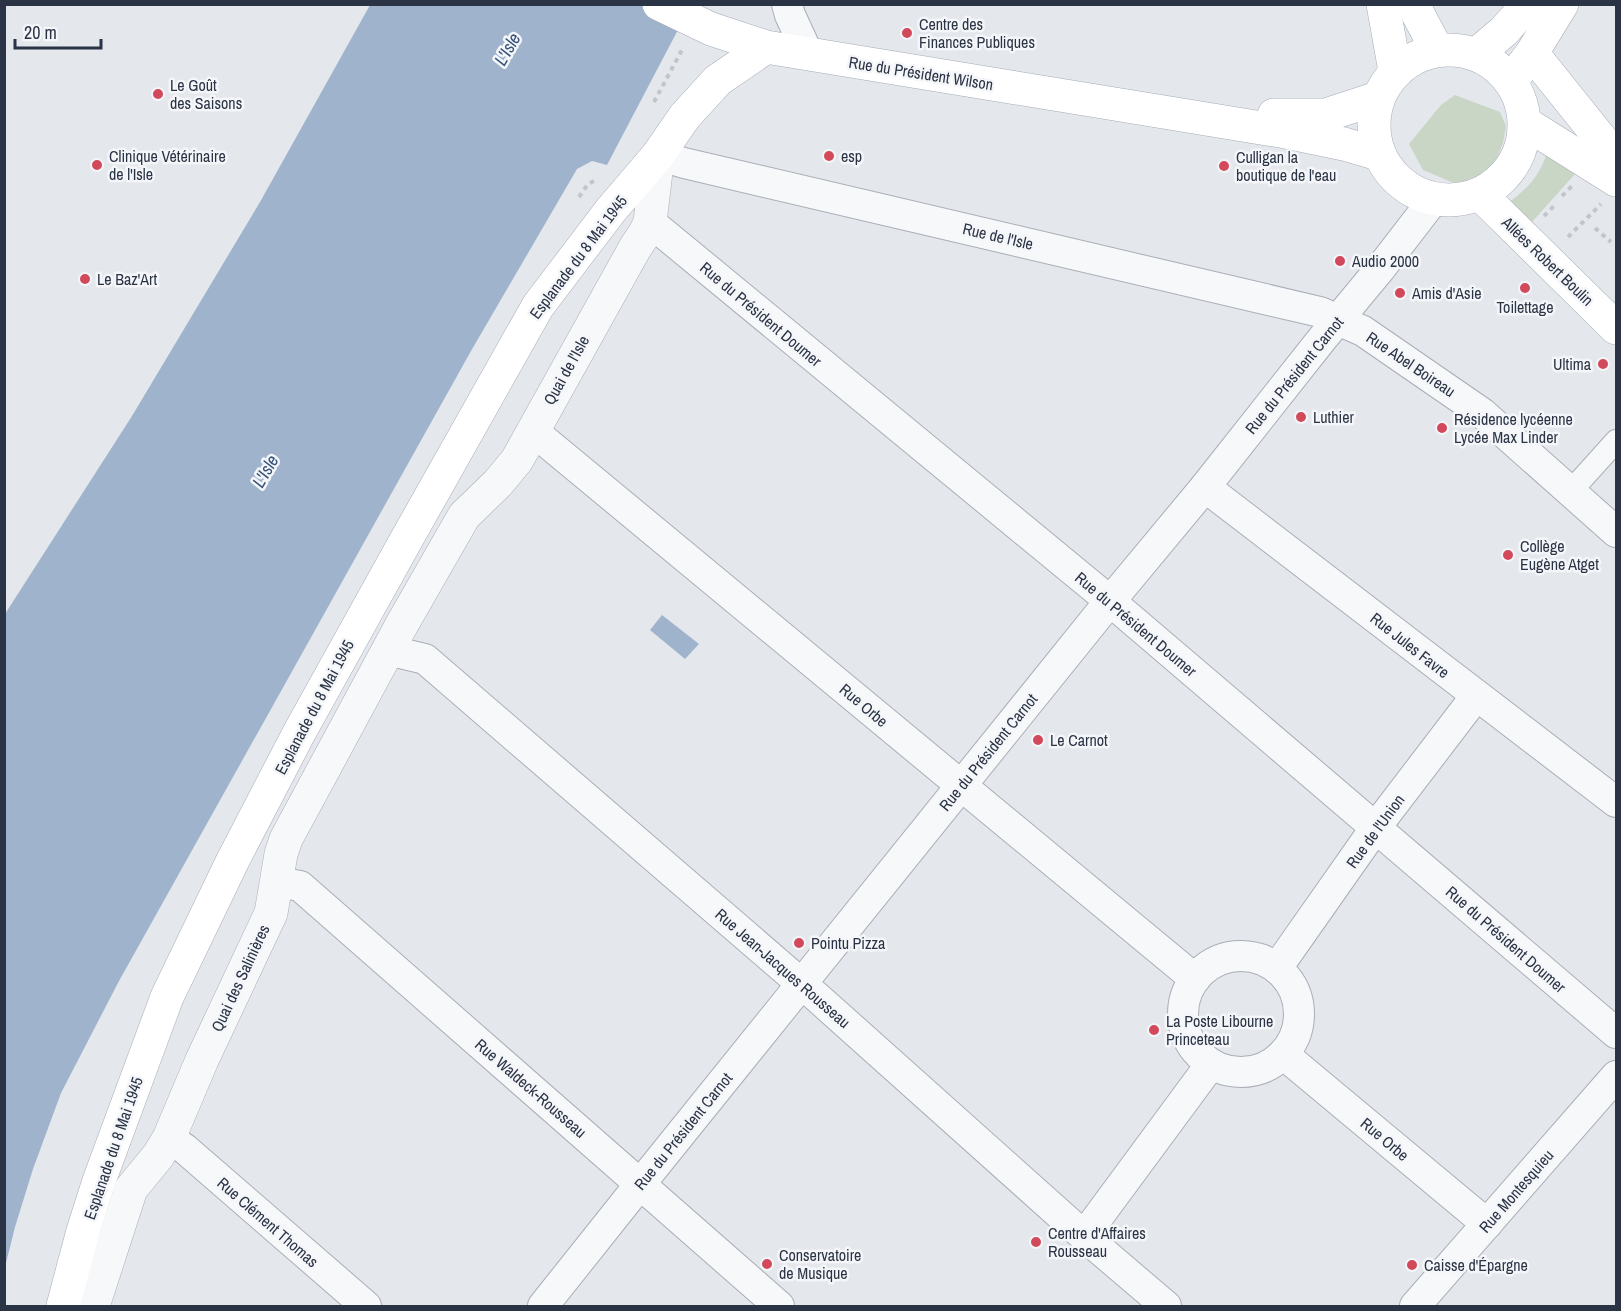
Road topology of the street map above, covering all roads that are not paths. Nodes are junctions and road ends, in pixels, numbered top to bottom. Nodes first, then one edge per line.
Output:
1 (658, 4) edge
2 (787, 4) edge
3 (1383, 4) edge
4 (1414, 4) edge
5 (1528, 4) edge
6 (1562, 4) edge
7 (705, 27) junction
8 (766, 47) junction
9 (1437, 50) junction
10 (1532, 53) junction
11 (808, 54) junction
12 (1477, 54) junction
13 (1395, 71) junction
14 (718, 80) junction
15 (1511, 81) junction
16 (1378, 98) junction
17 (1146, 110) junction
18 (1525, 123) junction
19 (1378, 154) junction
20 (658, 155) junction
21 (1617, 158) edge
22 (1610, 191) edge
23 (1480, 194) junction
24 (1434, 199) junction
25 (650, 222) junction
26 (1338, 320) junction
27 (1617, 328) edge
28 (533, 431) junction
29 (1617, 441) edge
30 (1205, 488) junction
31 (1570, 491) junction
32 (1617, 532) edge
33 (1110, 601) junction
34 (387, 650) junction
35 (1476, 696) junction
36 (962, 786) junction
37 (1617, 802) edge
38 (1376, 827) junction
39 (277, 882) junction
40 (1277, 968) junction
41 (1195, 979) junction
42 (802, 984) junction
43 (1617, 1033) edge
44 (1283, 1054) junction
45 (1211, 1064) junction
46 (1617, 1076) edge
47 (169, 1138) junction
48 (640, 1184) junction
49 (1487, 1224) junction
50 (1084, 1236) junction
51 (63, 1306) edge
52 (93, 1306) edge
53 (366, 1306) edge
54 (543, 1306) edge
55 (779, 1306) edge
56 (1166, 1306) edge
57 (1415, 1306) edge

1 - 7 main road, Rue du Président Wilson
2 - 11 street
3 - 13 main road
4 - 9 main road
5 - 12 main road
6 - 10 main road
7 - 8 main road, Rue du Président Wilson
7 - 14 main road
8 - 11 main road, Rue du Président Wilson
8 - 14 main road, Quai de l'Isle
9 - 12 main road
9 - 13 main road
10 - 15 main road
10 - 21 main road
11 - 17 main road, Rue du Président Wilson
12 - 15 main road
13 - 16 main road
14 - 20 main road, Quai de l'Isle
15 - 18 main road
16 - 17 main road, Rue du Président Wilson
16 - 19 main road
17 - 19 main road, Rue du Président Wilson
18 - 22 main road
18 - 23 main road
19 - 24 main road
20 - 25 street, Quai de l'Isle
20 - 26 street, Rue de l'Isle
20 - 51 main road, Esplanade du 8 Mai 1945
23 - 24 main road
23 - 27 main road, Allées Robert Boulin
24 - 26 street, Rue du Président Carnot
25 - 28 street, Quai de l'Isle
25 - 33 street, Rue du Président Doumer
26 - 30 street, Rue du Président Carnot
26 - 31 street, Rue Abel Boireau
28 - 34 street, Quai de l'Isle
28 - 36 street, Rue Orbe
29 - 31 street
30 - 33 street, Rue du Président Carnot
30 - 35 street, Rue Jules Favre
31 - 32 street, Rue Abel Boireau
33 - 36 street, Rue du Président Carnot
33 - 38 street, Rue du Président Doumer
34 - 39 street, Quai des Salinières
34 - 42 street, Rue Jean-Jacques Rousseau
35 - 37 street, Rue Jules Favre
35 - 38 street, Rue de l'Union
36 - 41 street, Rue Orbe
36 - 42 street, Rue du Président Carnot
38 - 40 street, Rue de l'Union
38 - 43 street, Rue du Président Doumer
39 - 47 street, Quai des Salinières
39 - 48 street, Rue Waldeck-Rousseau
40 - 41 street
40 - 44 street
41 - 45 street
42 - 48 street, Rue du Président Carnot
42 - 50 street, Rue Jean-Jacques Rousseau
44 - 45 street
44 - 49 street, Rue Orbe
45 - 50 street
46 - 49 street, Rue Montesquieu
47 - 52 street, Quai des Salinières
47 - 53 street, Rue Clément Thomas
48 - 54 street, Rue du Président Carnot
48 - 55 street, Rue Waldeck-Rousseau
49 - 57 street, Rue Montesquieu
50 - 56 street, Rue Jean-Jacques Rousseau

